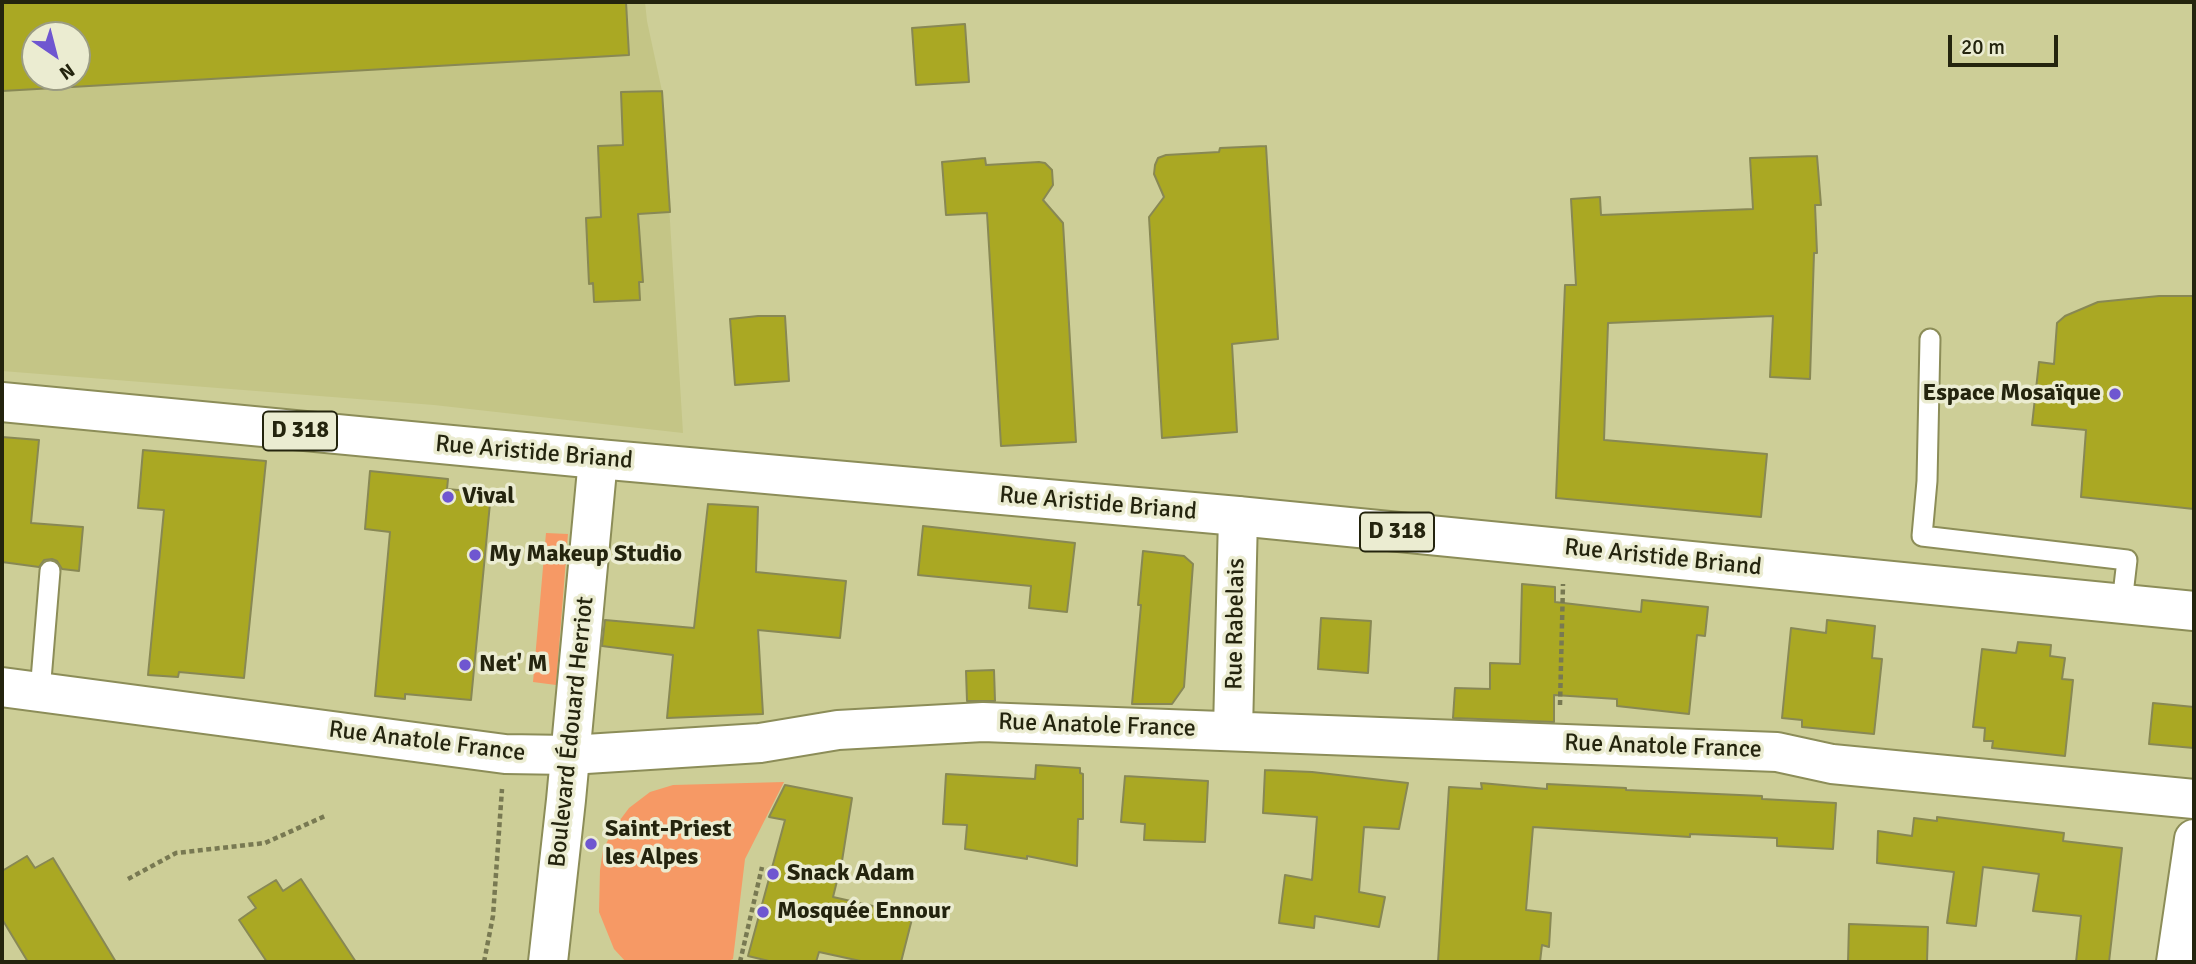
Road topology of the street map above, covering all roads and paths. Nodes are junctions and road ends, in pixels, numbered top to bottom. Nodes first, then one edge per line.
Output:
1 (1930, 339) dead end
2 (2, 402) edge
3 (598, 459) junction
4 (1238, 516) junction
5 (1563, 548) junction
6 (50, 571) dead end
7 (2122, 603) junction
8 (2194, 611) edge
9 (2, 687) edge
10 (40, 692) junction
11 (1560, 705) dead end
12 (1233, 731) junction
13 (505, 754) junction
14 (570, 755) junction
15 (2194, 799) edge
16 (325, 816) dead end
17 (2194, 839) edge
18 (762, 867) dead end
19 (128, 879) dead end
20 (484, 962) edge
21 (548, 962) edge
22 (740, 962) edge
23 (2176, 962) edge

1 - 7 lane
2 - 3 main road, Rue Aristide Briand / D 318
3 - 4 main road, Rue Aristide Briand / D 318
3 - 14 main road, Boulevard Édouard Herriot
4 - 5 main road, Rue Aristide Briand / D 318
4 - 12 main road, Rue Rabelais
5 - 7 main road, Rue Aristide Briand / D 318
5 - 11 path
6 - 10 lane
7 - 8 main road, Rue Aristide Briand / D 318
9 - 10 main road, Rue Anatole France
10 - 13 main road, Rue Anatole France
12 - 14 main road, Rue Anatole France
12 - 15 main road, Rue Anatole France
13 - 14 main road, Rue Anatole France
13 - 20 path
14 - 21 main road, Boulevard Édouard Herriot
16 - 19 path
17 - 23 main road
18 - 22 path

